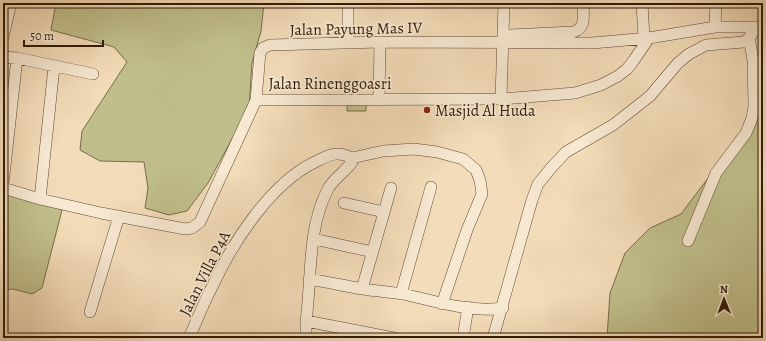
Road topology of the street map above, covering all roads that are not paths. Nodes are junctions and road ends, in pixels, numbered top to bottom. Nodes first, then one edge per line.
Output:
1 (11, 3) edge
2 (348, 3) edge
3 (504, 3) edge
4 (583, 3) edge
5 (642, 3) edge
6 (716, 3) edge
7 (715, 27) junction
8 (760, 27) edge
9 (3, 37) edge
10 (646, 38) junction
11 (749, 38) junction
12 (506, 39) junction
13 (380, 42) junction
14 (348, 43) junction
15 (3, 57) edge
16 (17, 58) junction
17 (54, 67) junction
18 (93, 74) dead end
19 (379, 98) junction
20 (501, 99) junction
21 (256, 100) junction
22 (352, 158) junction
23 (3, 184) edge
24 (431, 186) dead end
25 (3, 188) edge
26 (391, 188) dead end
27 (40, 200) junction
28 (344, 203) dead end
29 (384, 212) junction
30 (119, 216) junction
31 (314, 239) junction
32 (688, 241) dead end
33 (373, 252) junction
34 (309, 279) junction
35 (362, 289) junction
36 (401, 294) junction
37 (442, 304) junction
38 (468, 308) junction
39 (503, 308) junction
40 (90, 312) dead end
41 (306, 321) junction
42 (189, 338) edge
43 (306, 338) edge
44 (394, 338) edge
45 (463, 338) edge
46 (493, 338) edge

1 - 9 street
2 - 14 street
3 - 12 street
4 - 12 street
5 - 10 street
6 - 7 street
7 - 8 street
7 - 10 street
8 - 11 street
10 - 12 street
10 - 20 street, Jalan Rinenggoasri
11 - 32 street
11 - 39 street
12 - 13 street, Jalan Payung Mas IV
12 - 20 street
13 - 14 street, Jalan Payung Mas IV
13 - 19 street
14 - 21 street, Jalan Payung Mas IV
15 - 16 street
16 - 17 street
16 - 23 street
17 - 18 street
17 - 27 street
19 - 20 street, Jalan Rinenggoasri
19 - 21 street, Jalan Rinenggoasri
21 - 30 street, Jalan Rinenggoasri
22 - 31 street
22 - 37 street
22 - 42 street, Jalan Villa P4A
24 - 36 street
25 - 27 street
26 - 29 street
27 - 30 street
28 - 29 street
29 - 33 street
30 - 40 street
31 - 33 street
31 - 34 street
33 - 35 street
34 - 35 street
34 - 41 street
35 - 36 street
36 - 37 street
37 - 38 street
38 - 39 street
38 - 45 street
39 - 46 street
41 - 43 street
41 - 44 street

